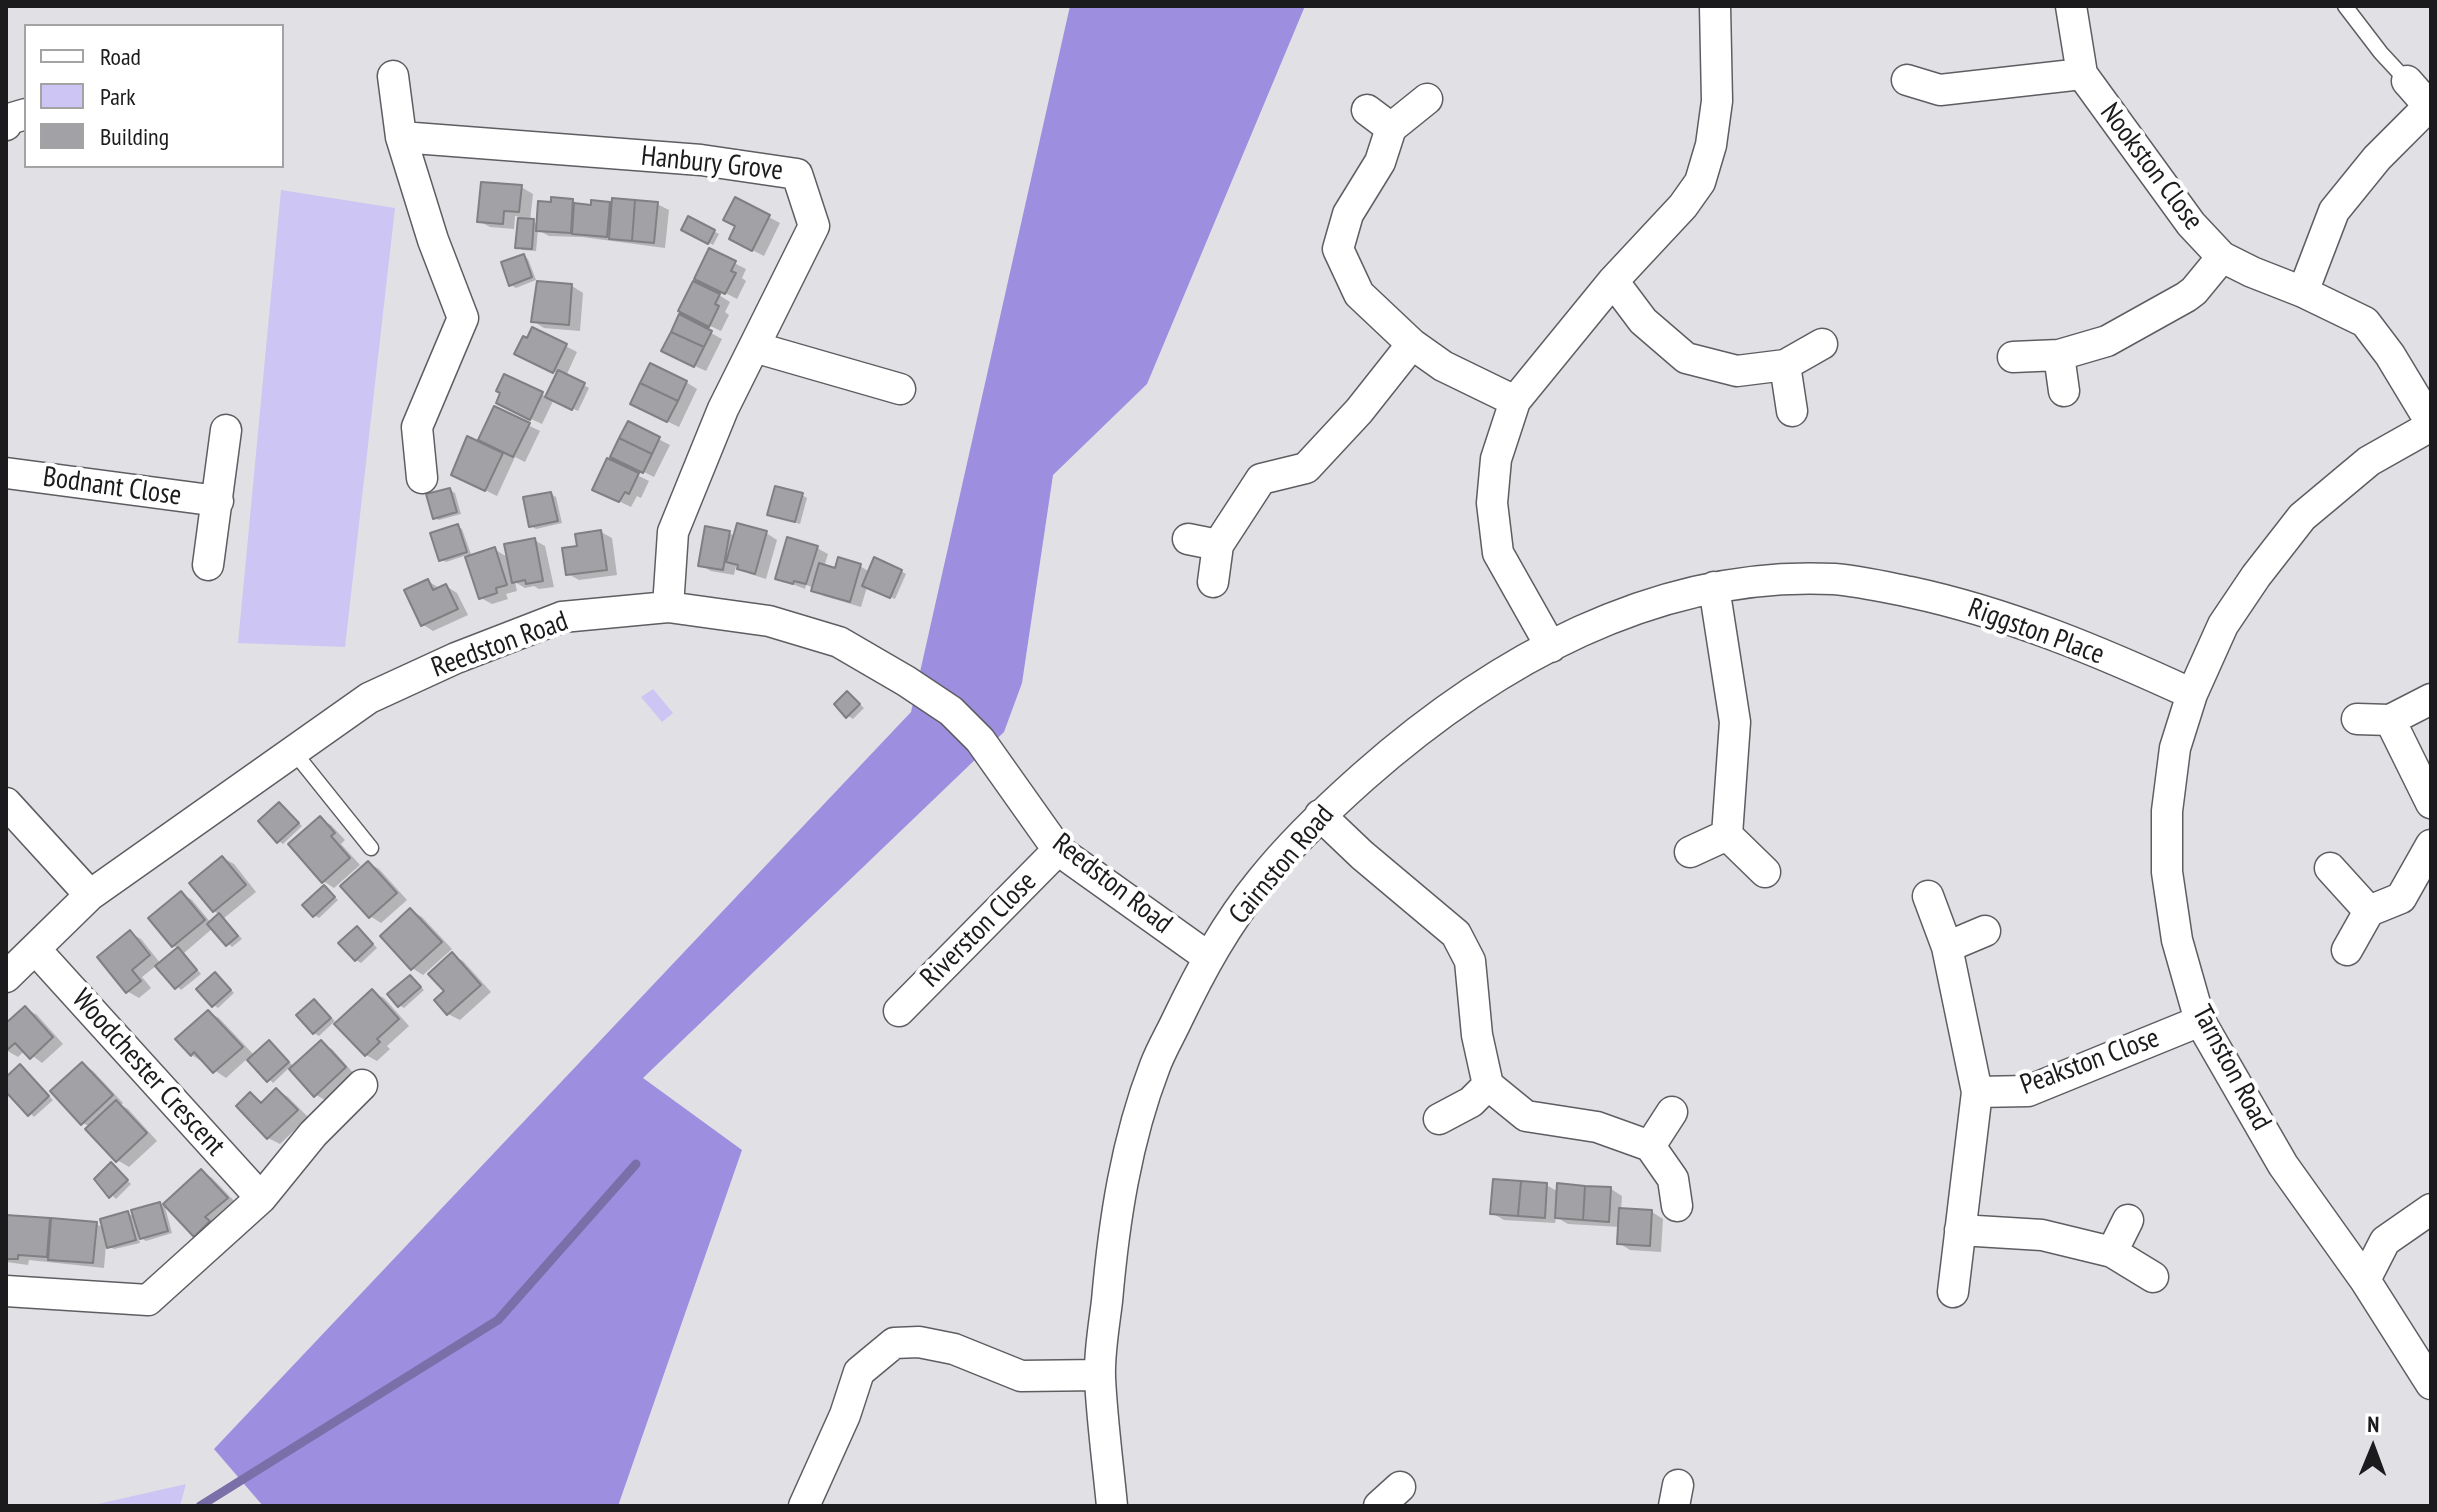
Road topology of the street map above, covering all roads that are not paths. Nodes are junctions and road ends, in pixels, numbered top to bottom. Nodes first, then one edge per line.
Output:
1 (1715, 6) edge
2 (2071, 6) edge
3 (2345, 6) edge
4 (2082, 74) junction
5 (393, 76) dead end
6 (1907, 80) dead end
7 (2407, 81) joint
8 (1427, 99) dead end
9 (2430, 107) edge
10 (401, 137) junction
11 (2222, 257) junction
12 (1613, 281) junction
13 (2303, 292) junction
14 (1412, 344) junction
15 (1822, 344) dead end
16 (754, 347) junction
17 (2059, 355) junction
18 (2013, 357) dead end
19 (1785, 365) junction
20 (900, 389) dead end
21 (2064, 391) dead end
22 (1515, 401) junction
23 (1792, 411) dead end
24 (2431, 424) edge
25 (226, 430) dead end
26 (6, 473) edge
27 (422, 478) dead end
28 (218, 501) junction
29 (208, 565) dead end
30 (1213, 582) dead end
31 (1876, 585) joint
32 (1714, 587) junction
33 (668, 607) junction
34 (1551, 647) junction
35 (2192, 694) junction
36 (2431, 699) edge
37 (2357, 719) dead end
38 (2390, 720) junction
39 (294, 752) junction
40 (6, 803) edge
41 (2431, 803) edge
42 (1320, 815) junction
43 (1727, 835) junction
44 (2431, 845) edge
45 (371, 848) dead end
46 (1058, 850) junction
47 (1690, 852) dead end
48 (2330, 868) dead end
49 (1765, 872) dead end
50 (90, 895) junction
51 (1928, 896) dead end
52 (2369, 911) junction
53 (1985, 931) dead end
54 (1947, 947) junction
55 (35, 949) junction
56 (2347, 950) dead end
57 (1208, 957) junction
58 (6, 977) edge
59 (899, 1011) dead end
60 (2200, 1021) junction
61 (362, 1085) dead end
62 (1488, 1085) junction
63 (1977, 1092) junction
64 (1672, 1112) dead end
65 (1439, 1119) dead end
66 (1650, 1146) junction
67 (261, 1198) junction
68 (1677, 1206) dead end
69 (2431, 1209) edge
70 (2128, 1220) dead end
71 (1960, 1230) junction
72 (2112, 1252) junction
73 (2153, 1277) dead end
74 (2365, 1280) junction
75 (6, 1291) edge
76 (1953, 1292) dead end
77 (1100, 1375) junction
78 (2431, 1384) edge
79 (804, 1506) edge
80 (1112, 1506) edge

1 - 12 street
2 - 4 street, Nookston Close
3 - 7 lane
4 - 6 street, Nookston Close
4 - 11 street, Nookston Close
5 - 10 street
7 - 9 street
8 - 14 street
9 - 13 street
10 - 16 street, Hanbury Grove
10 - 27 street
11 - 13 street, Nookston Close
11 - 17 street, Nookston Close
12 - 19 street
12 - 22 street
13 - 24 street, Nookston Close
14 - 22 street
14 - 30 street
15 - 19 street
16 - 20 street
16 - 33 street, Hanbury Grove
17 - 18 street, Nookston Close
17 - 21 street
19 - 23 street
22 - 34 street
24 - 35 street, Tarnston Road
25 - 28 street
26 - 28 street, Bodnant Close
28 - 29 street
31 - 32 street, Cairnston Road
31 - 35 street, Riggston Place
32 - 34 street, Cairnston Road
32 - 43 street
33 - 39 street, Reedston Road
33 - 46 street, Reedston Road
34 - 42 street, Cairnston Road
35 - 60 street, Tarnston Road
36 - 38 street
37 - 38 street
38 - 41 street
39 - 45 lane
39 - 50 street, Reedston Road
40 - 50 street
42 - 57 street, Cairnston Road
42 - 62 street
43 - 47 street
43 - 49 street
44 - 52 street
46 - 57 street, Reedston Road
46 - 59 street, Riverston Close
48 - 52 street
50 - 55 street, Reedston Road
51 - 54 street
52 - 56 street
53 - 54 street
54 - 63 street
55 - 58 street, Reedston Road
55 - 67 street, Woodchester Crescent
57 - 77 street, Cairnston Road
60 - 63 street, Peakston Close
60 - 74 street, Tarnston Road
61 - 67 street
62 - 65 street
62 - 66 street
63 - 71 street
64 - 66 street
66 - 68 street
67 - 75 street
69 - 74 street
70 - 72 street
71 - 72 street
71 - 76 street
72 - 73 street
74 - 78 street, Tarnston Road
77 - 79 street
77 - 80 street, Cairnston Road

